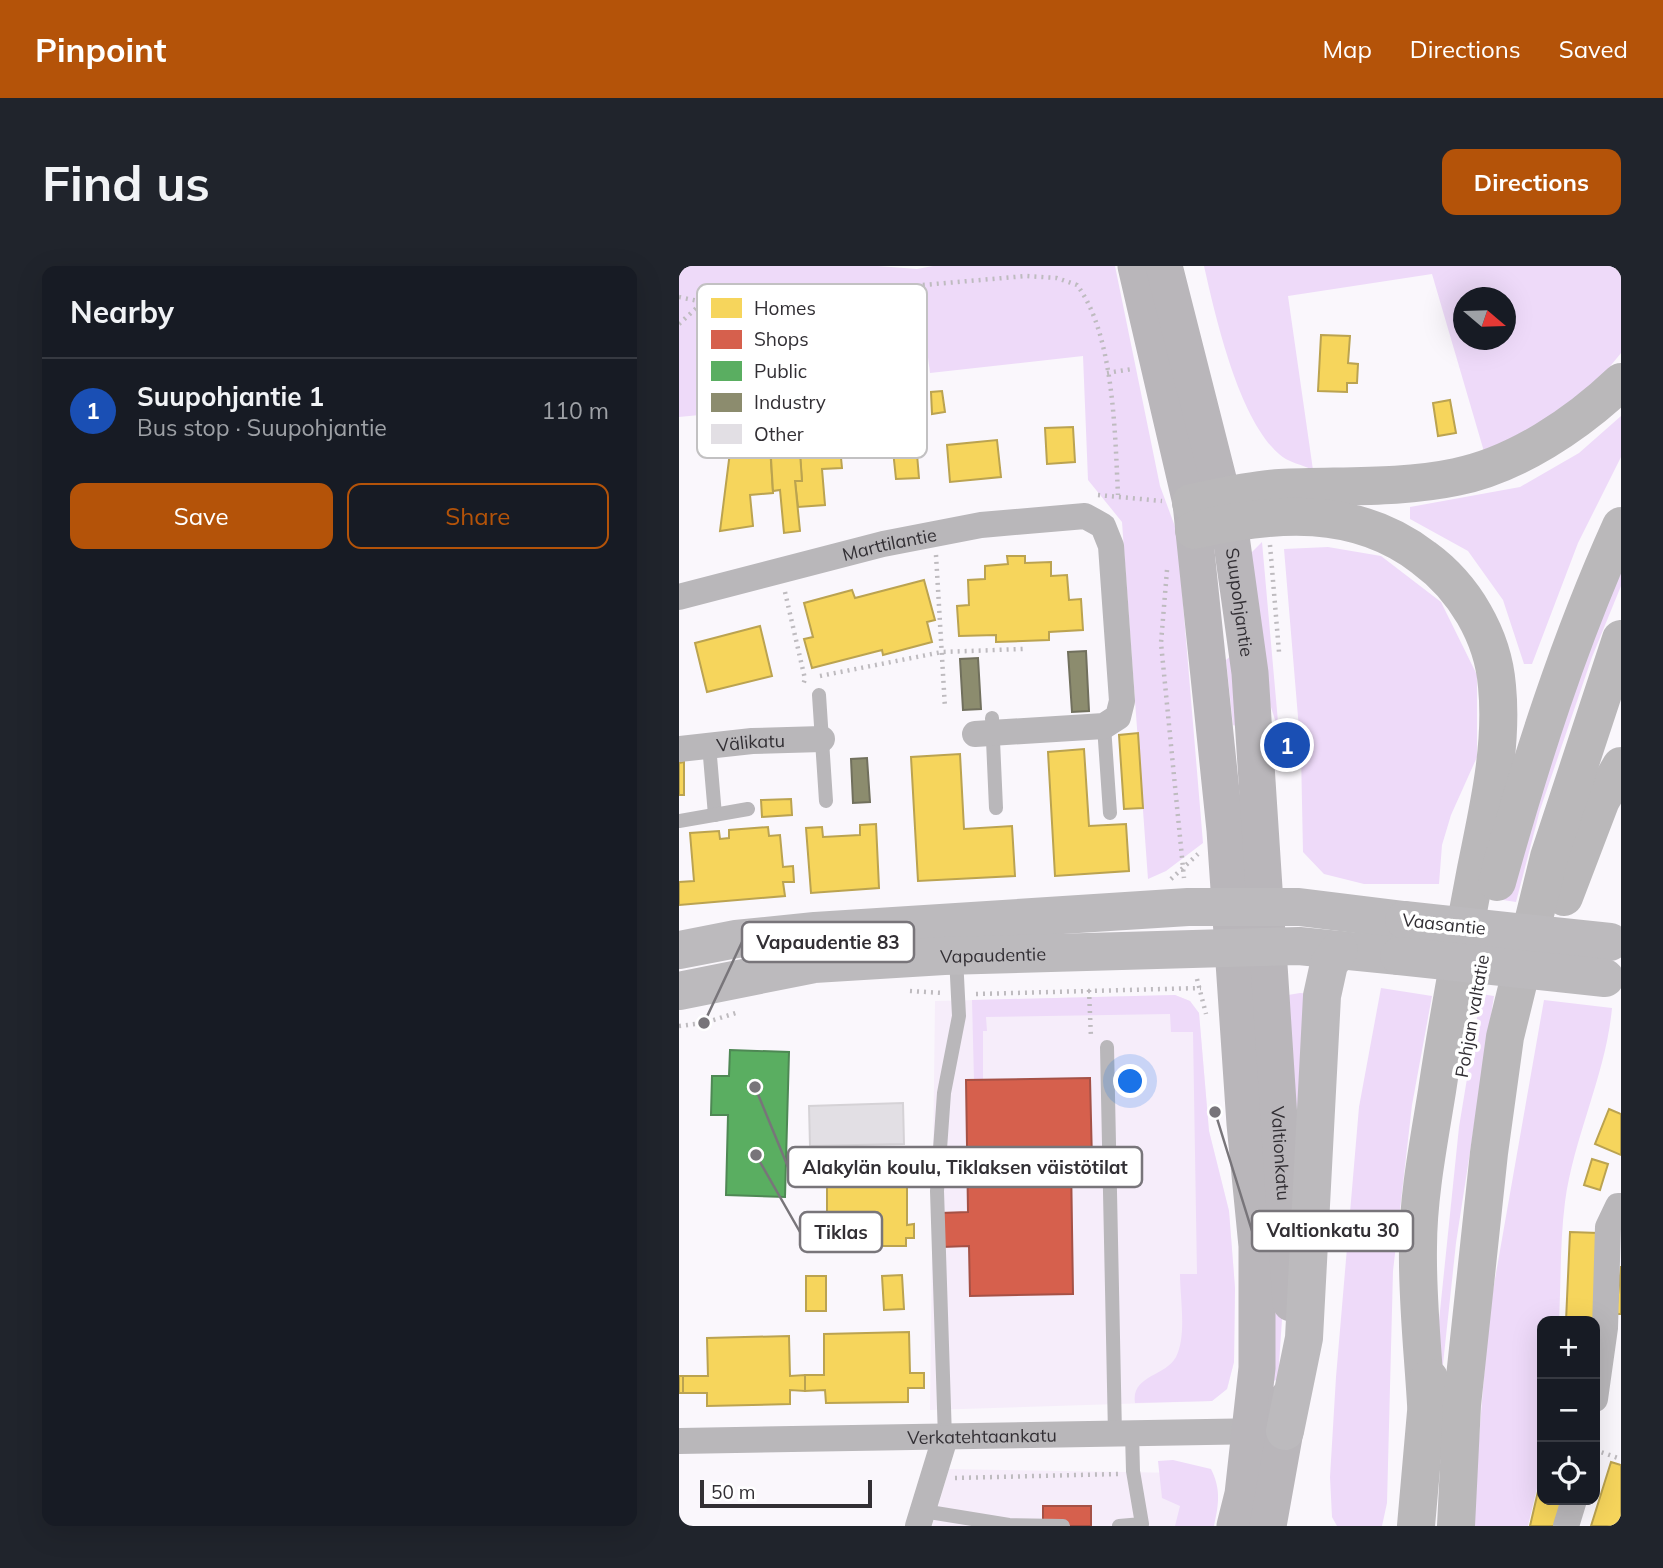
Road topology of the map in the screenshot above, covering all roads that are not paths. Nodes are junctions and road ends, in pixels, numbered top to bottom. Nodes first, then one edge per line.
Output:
1 (1153, 277) edge
2 (1621, 383) edge
3 (1209, 513) junction
4 (1621, 526) edge
5 (679, 597) edge
6 (1621, 639) edge
7 (819, 695) dead end
8 (1104, 726) junction
9 (981, 729) joint
10 (822, 739) junction
11 (709, 745) junction
12 (679, 749) edge
13 (1621, 766) edge
14 (826, 801) dead end
15 (996, 808) dead end
16 (748, 810) dead end
17 (1110, 813) dead end
18 (715, 815) junction
19 (679, 821) edge
20 (1248, 907) junction
21 (1401, 938) junction
22 (1251, 947) junction
23 (679, 950) edge
24 (1339, 950) junction
25 (956, 955) junction
26 (1614, 960) edge
27 (679, 991) edge
28 (1107, 1047) dead end
29 (1621, 1206) edge
30 (1473, 1310) junction
31 (1598, 1379) edge
32 (1426, 1404) junction
33 (1268, 1431) junction
34 (1123, 1434) junction
35 (945, 1438) junction
36 (679, 1441) edge
37 (1572, 1505) edge
38 (926, 1517) edge
39 (1143, 1525) edge
40 (1063, 1526) edge
41 (1119, 1526) edge
42 (1235, 1526) edge
43 (1268, 1526) edge
44 (1416, 1526) edge
45 (1456, 1526) edge
46 (1566, 1526) edge

1 - 3 main road
2 - 3 highway
3 - 20 main road
3 - 32 highway
4 - 32 highway, Pohjan valtatie
5 - 8 street, Marttilantie
6 - 30 highway, Pohjan valtatie
7 - 10 lane
8 - 9 street
8 - 17 lane
9 - 15 lane
10 - 11 street, Välikatu
10 - 14 lane
11 - 12 street, Välikatu
11 - 18 lane
13 - 30 highway
16 - 18 lane
18 - 19 lane
20 - 21 main road, Vaasantie
20 - 22 main road
20 - 23 main road, Vapaudentie
21 - 24 main road, Vaasantie
21 - 26 main road, Vaasantie, bridge
22 - 24 main road, Vaasantie
22 - 25 main road, Vapaudentie
22 - 33 main road, Valtionkatu
24 - 33 main road
25 - 27 main road, Vapaudentie
25 - 35 lane
28 - 34 lane
29 - 31 street
30 - 45 highway, Pohjan valtatie
32 - 44 highway, Pohjan valtatie
33 - 34 street, Verkatehtaankatu
33 - 42 main road, Valtionkatu
33 - 43 main road, Valtionkatu
34 - 35 street, Verkatehtaankatu
34 - 39 lane
35 - 36 street, Verkatehtaankatu
35 - 38 street
37 - 46 street
38 - 40 lane
39 - 41 lane

